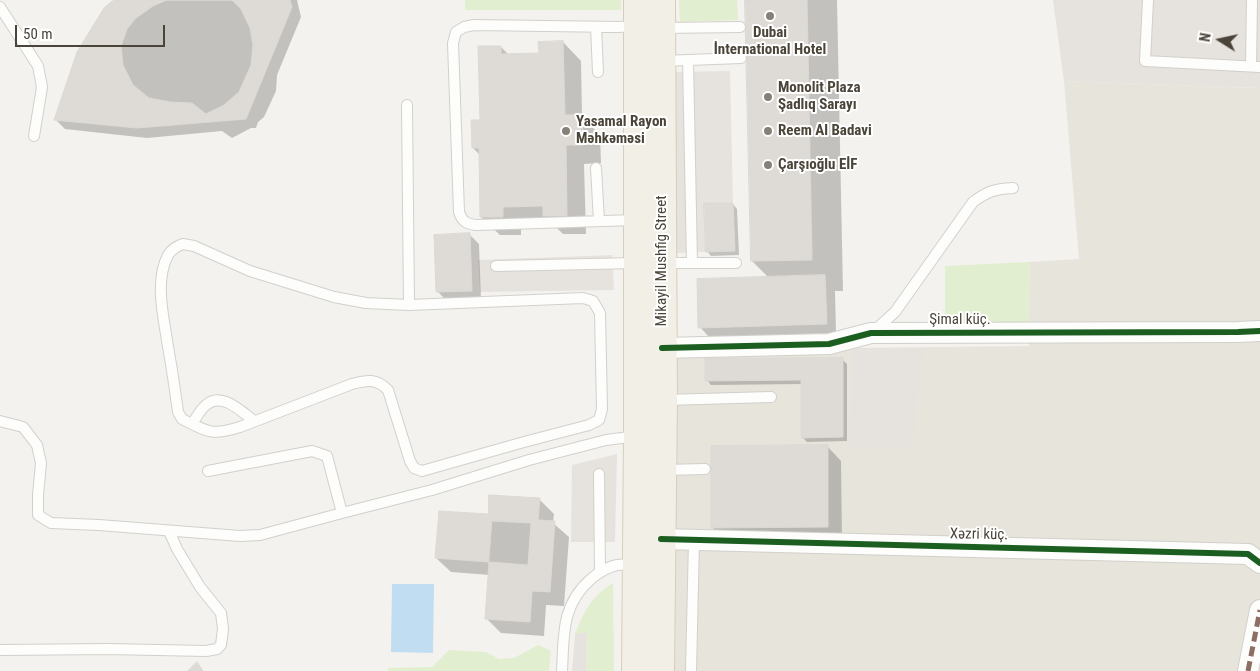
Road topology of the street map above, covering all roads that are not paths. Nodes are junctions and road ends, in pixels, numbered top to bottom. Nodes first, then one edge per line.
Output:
1 (661, 0) edge
2 (1148, 0) edge
3 (1252, 0) edge
4 (0, 7) edge
5 (646, 18) edge
6 (596, 27) junction
7 (740, 27) dead end
8 (741, 58) dead end
9 (688, 60) junction
10 (661, 61) junction
11 (1256, 67) edge
12 (598, 72) dead end
13 (407, 105) dead end
14 (34, 136) dead end
15 (596, 168) dead end
16 (1013, 188) dead end
17 (638, 220) junction
18 (599, 222) junction
19 (650, 263) junction
20 (692, 263) junction
21 (736, 263) dead end
22 (496, 266) dead end
23 (409, 304) junction
24 (1260, 331) edge
25 (871, 333) junction
26 (662, 348) junction
27 (772, 398) dead end
28 (662, 400) junction
29 (0, 421) edge
30 (254, 421) junction
31 (192, 424) junction
32 (638, 436) junction
33 (524, 442) junction
34 (529, 460) junction
35 (705, 469) dead end
36 (662, 470) junction
37 (208, 471) dead end
38 (598, 474) dead end
39 (342, 513) junction
40 (169, 531) junction
41 (661, 539) junction
42 (694, 540) junction
43 (1260, 564) edge
44 (638, 565) junction
45 (600, 571) junction
46 (1260, 610) edge
47 (0, 650) edge
48 (562, 671) edge
49 (636, 671) edge
50 (660, 671) edge
51 (691, 671) edge
52 (1248, 671) edge

1 - 5 main road, Mikayil Mushfig Street
2 - 11 lane
3 - 11 lane
4 - 14 lane
5 - 6 lane
5 - 7 lane
5 - 10 main road, Mikayil Mushfig Street
5 - 17 main road, Mikayil Mushfig Street
6 - 12 lane
6 - 18 lane
8 - 9 lane
9 - 10 lane
9 - 20 lane
10 - 19 main road, Mikayil Mushfig Street
13 - 23 lane
15 - 18 lane
16 - 25 lane
17 - 18 lane
17 - 19 main road, Mikayil Mushfig Street
19 - 20 lane
19 - 22 lane
19 - 26 main road, Mikayil Mushfig Street
19 - 32 main road, Mikayil Mushfig Street
20 - 21 lane
23 - 31 lane
23 - 33 lane
24 - 25 street, Şimal küç.
25 - 26 street, Şimal küç.
26 - 28 main road, Mikayil Mushfig Street
27 - 28 lane
28 - 36 main road, Mikayil Mushfig Street
29 - 40 lane
30 - 31 lane
30 - 31 lane
30 - 33 lane
32 - 34 lane
32 - 44 main road, Mikayil Mushfig Street
33 - 34 lane
34 - 39 lane
35 - 36 lane
36 - 41 main road, Mikayil Mushfig Street
37 - 39 lane
38 - 45 lane
39 - 40 lane
40 - 47 lane
41 - 42 street, Xəzri küç.
41 - 50 main road, Mikayil Mushfig Street
42 - 43 street, Xəzri küç.
42 - 51 lane
44 - 45 lane
44 - 49 main road, Mikayil Mushfig Street
45 - 48 lane
46 - 52 street

